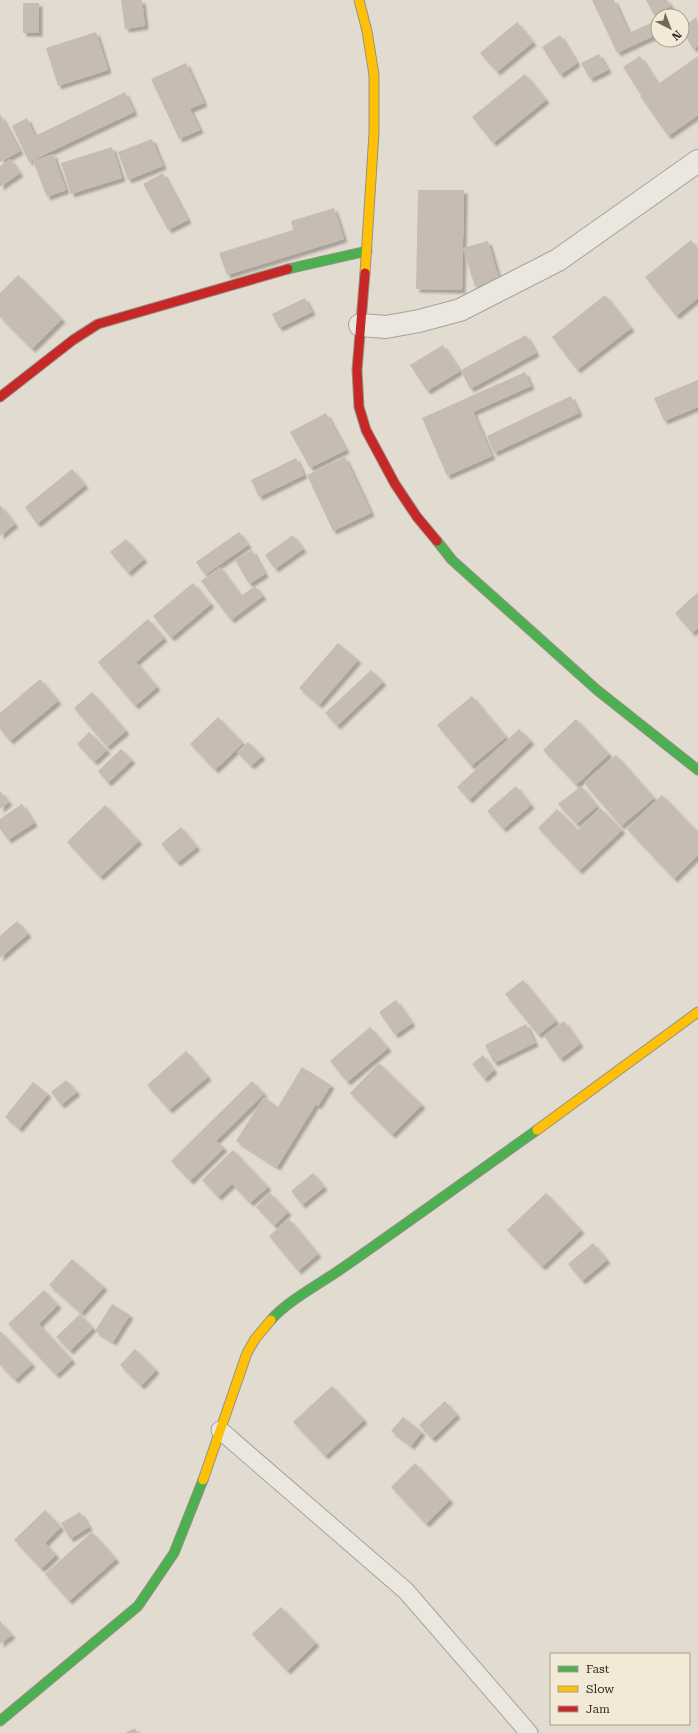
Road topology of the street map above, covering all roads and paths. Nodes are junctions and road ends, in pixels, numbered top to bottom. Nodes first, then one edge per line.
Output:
1 (359, 0) edge
2 (698, 161) edge
3 (367, 251) junction
4 (360, 325) junction
5 (0, 397) edge
6 (698, 770) edge
7 (698, 1012) edge
8 (220, 1430) junction
9 (0, 1721) edge
10 (528, 1733) edge

1 - 3 street
2 - 4 street
3 - 4 street
3 - 5 street
4 - 6 street
7 - 8 street
8 - 9 street
8 - 10 lane

